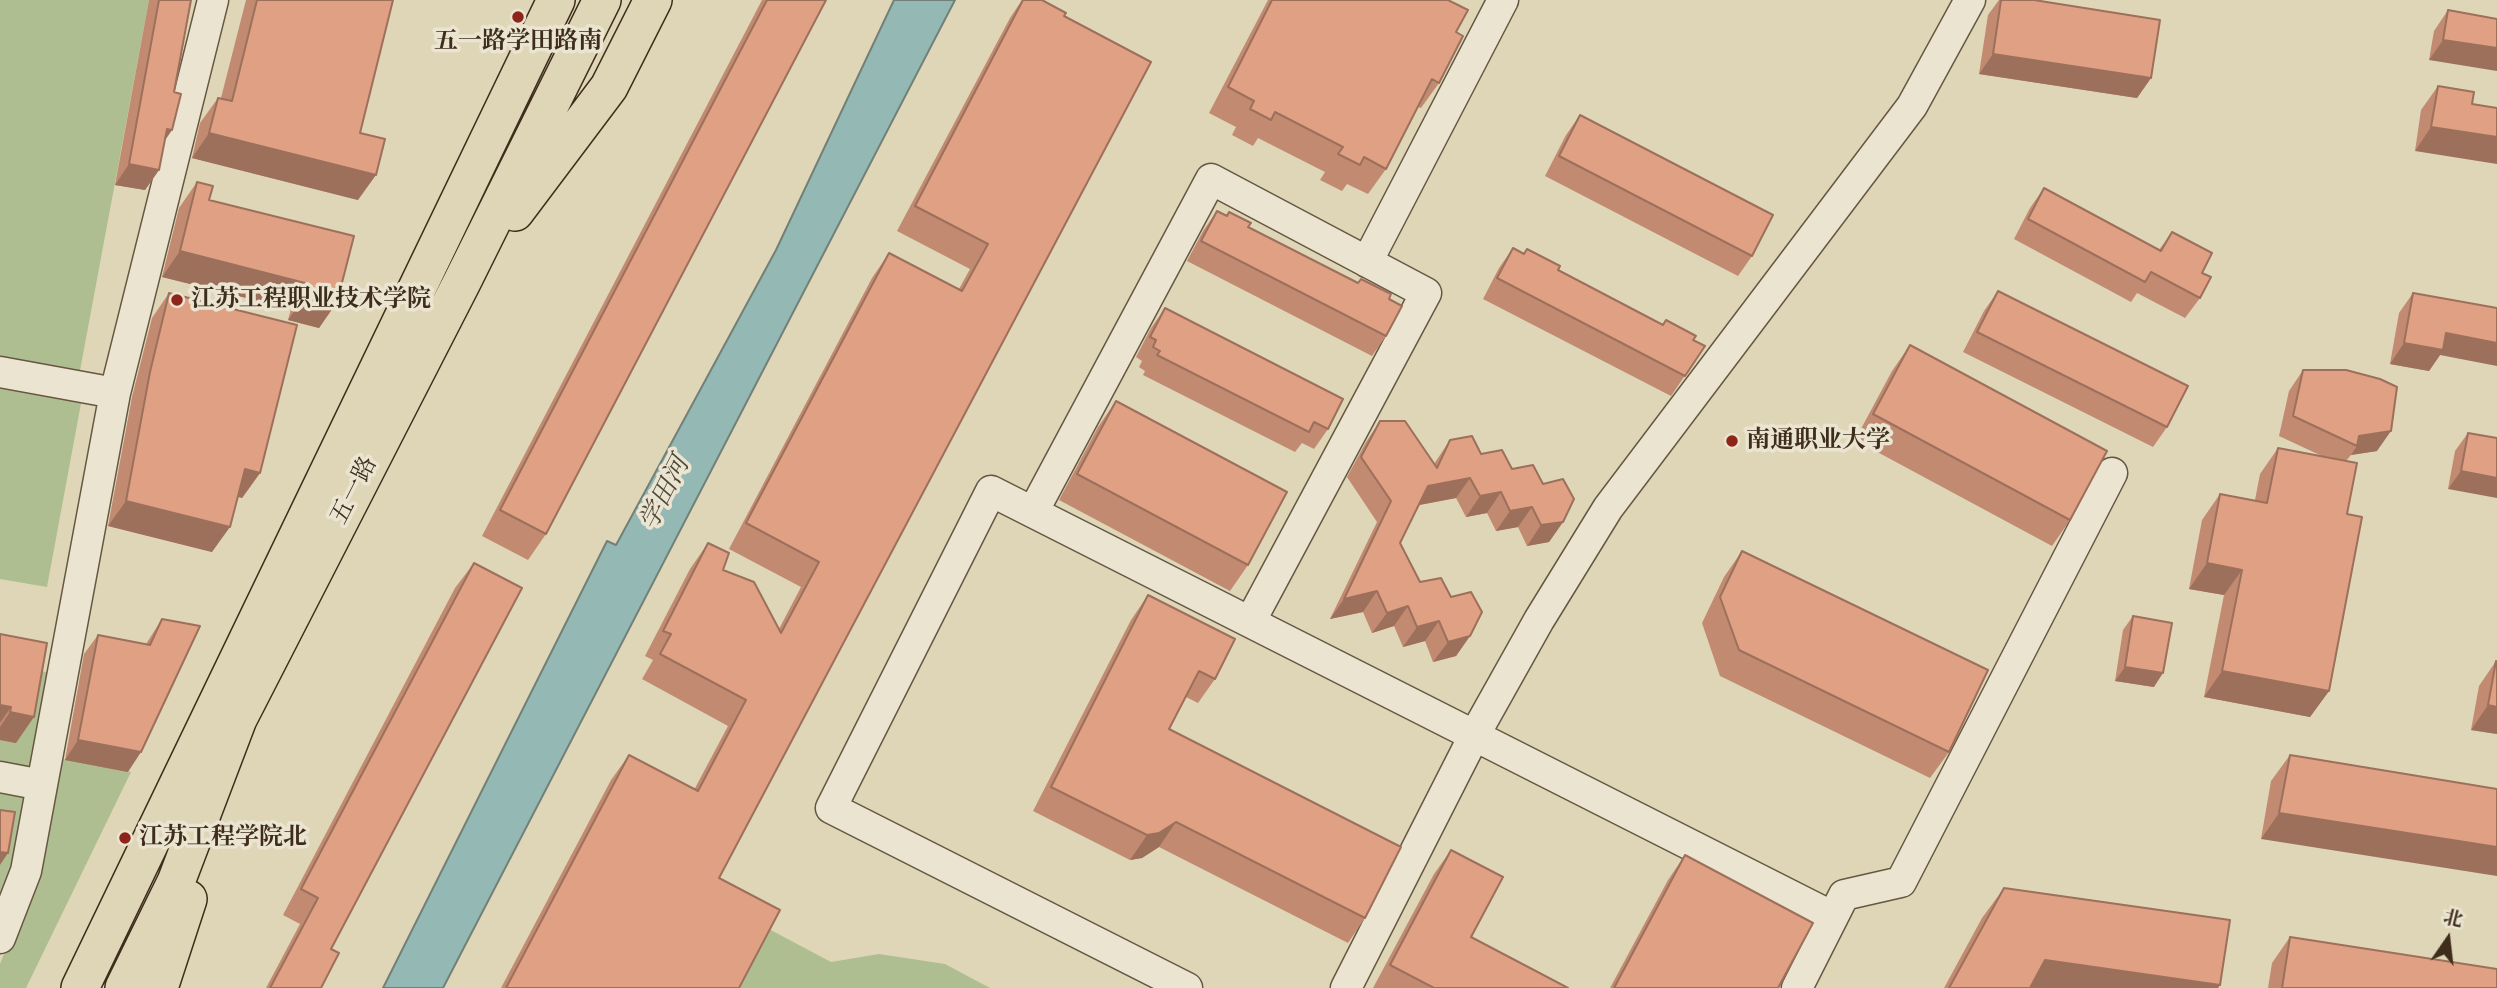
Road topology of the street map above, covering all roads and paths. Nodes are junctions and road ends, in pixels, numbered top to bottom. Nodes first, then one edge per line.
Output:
1 (213, 0) edge
2 (556, 0) edge
3 (602, 0) edge
4 (653, 0) edge
5 (1503, 0) edge
6 (1970, 0) edge
7 (1367, 262) junction
8 (461, 282) junction
9 (0, 372) edge
10 (115, 393) junction
11 (2112, 472) dead end
12 (1033, 512) junction
13 (1250, 622) junction
14 (238, 719) junction
15 (1474, 736) junction
16 (0, 777) edge
17 (42, 785) junction
18 (1833, 917) junction
19 (0, 938) edge
20 (80, 988) edge
21 (124, 988) edge
22 (159, 988) edge
23 (1187, 988) edge
24 (1346, 988) edge
25 (1797, 988) edge

1 - 10 lane
2 - 20 main road, 五一路
3 - 8 main road, 五一路
4 - 8 main road
5 - 7 lane
6 - 15 lane
7 - 12 lane
7 - 13 lane
8 - 14 main road, 五一路
9 - 10 lane
10 - 17 lane
11 - 18 lane
12 - 13 lane
12 - 23 lane
13 - 15 lane
14 - 21 main road, 五一路
14 - 22 main road
15 - 18 lane
15 - 24 lane
16 - 17 lane
17 - 19 lane
18 - 25 lane

